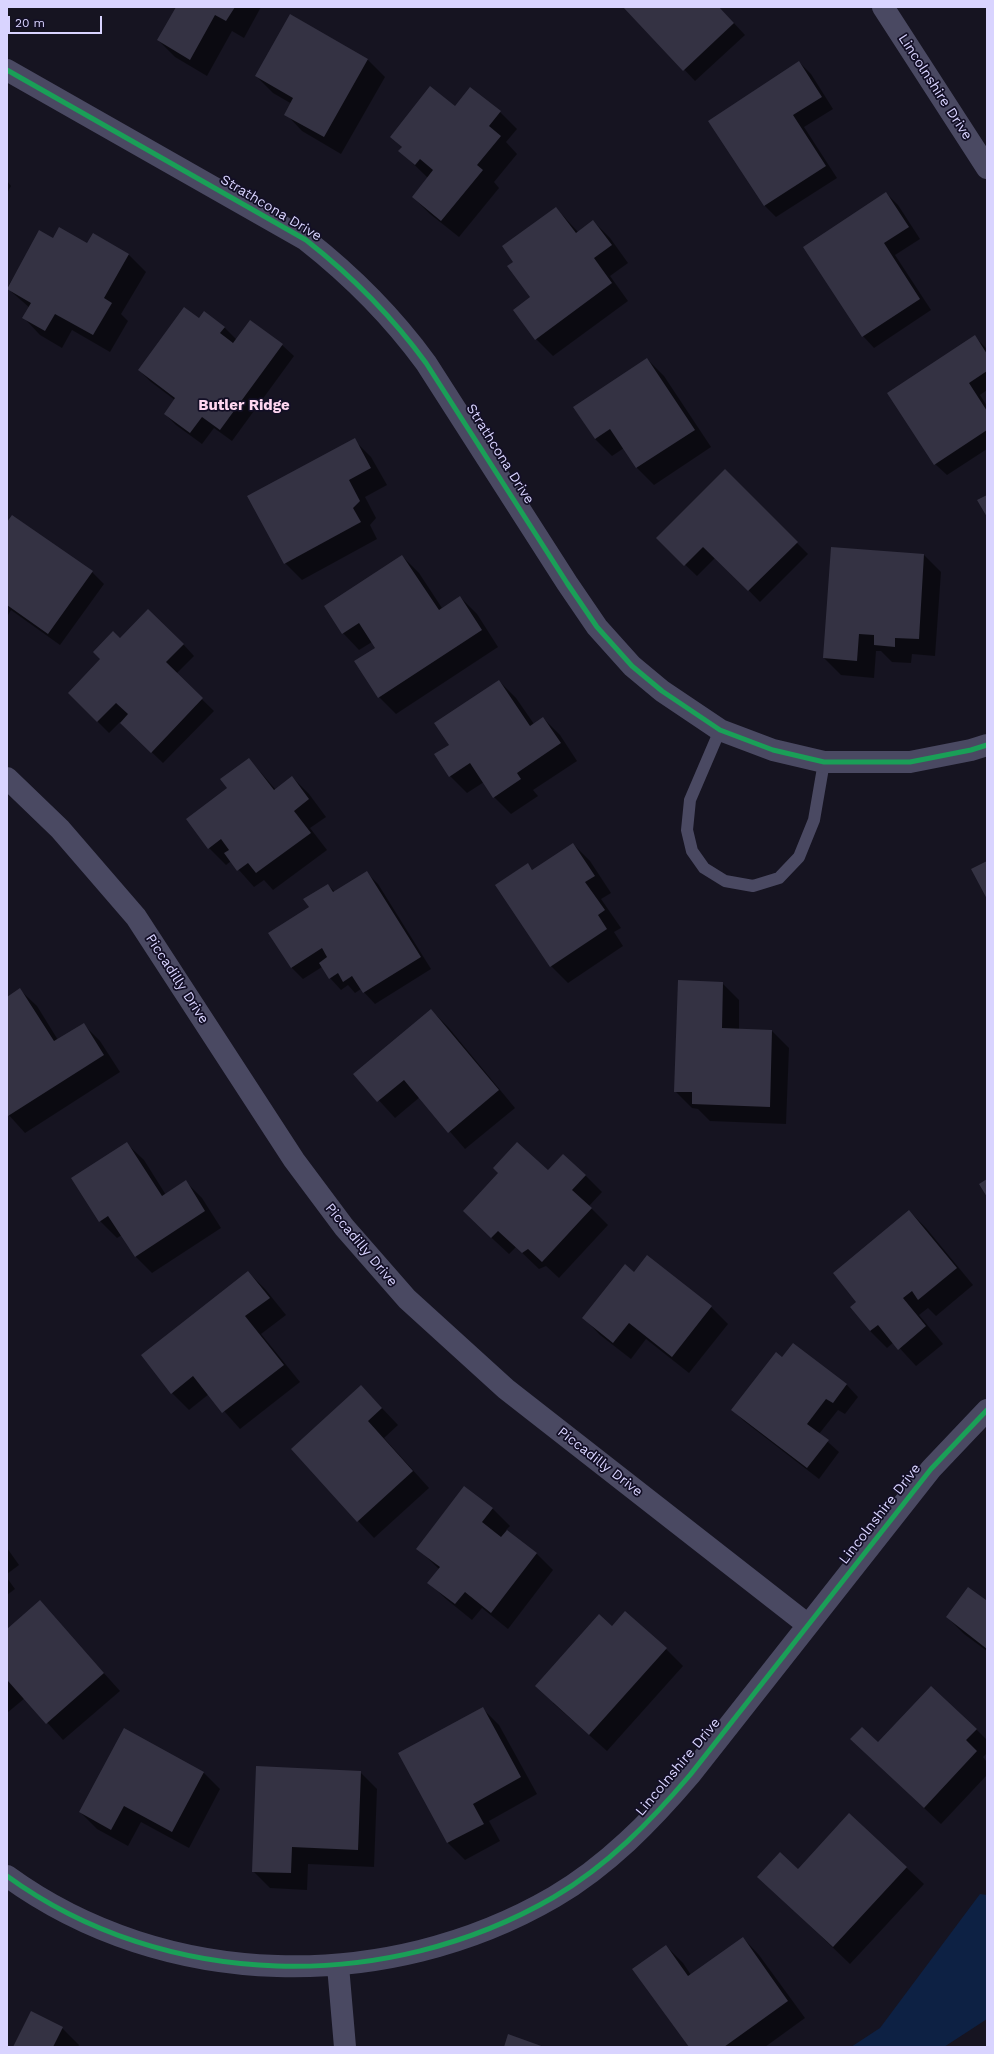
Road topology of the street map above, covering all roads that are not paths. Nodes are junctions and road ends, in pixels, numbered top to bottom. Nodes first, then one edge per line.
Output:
1 (883, 7) edge
2 (7, 70) edge
3 (987, 168) edge
4 (720, 730) junction
5 (987, 745) edge
6 (824, 762) junction
7 (7, 778) edge
8 (987, 1410) edge
9 (808, 1625) junction
10 (7, 1876) edge
11 (338, 1966) junction
12 (345, 2047) edge

1 - 3 street, Lincolnshire Drive
2 - 4 street, Strathcona Drive
4 - 6 street, Strathcona Drive
4 - 6 lane
5 - 6 street, Strathcona Drive
7 - 9 street, Piccadilly Drive
8 - 9 street, Lincolnshire Drive
9 - 11 street, Lincolnshire Drive
10 - 11 street, Lincolnshire Drive
11 - 12 street

